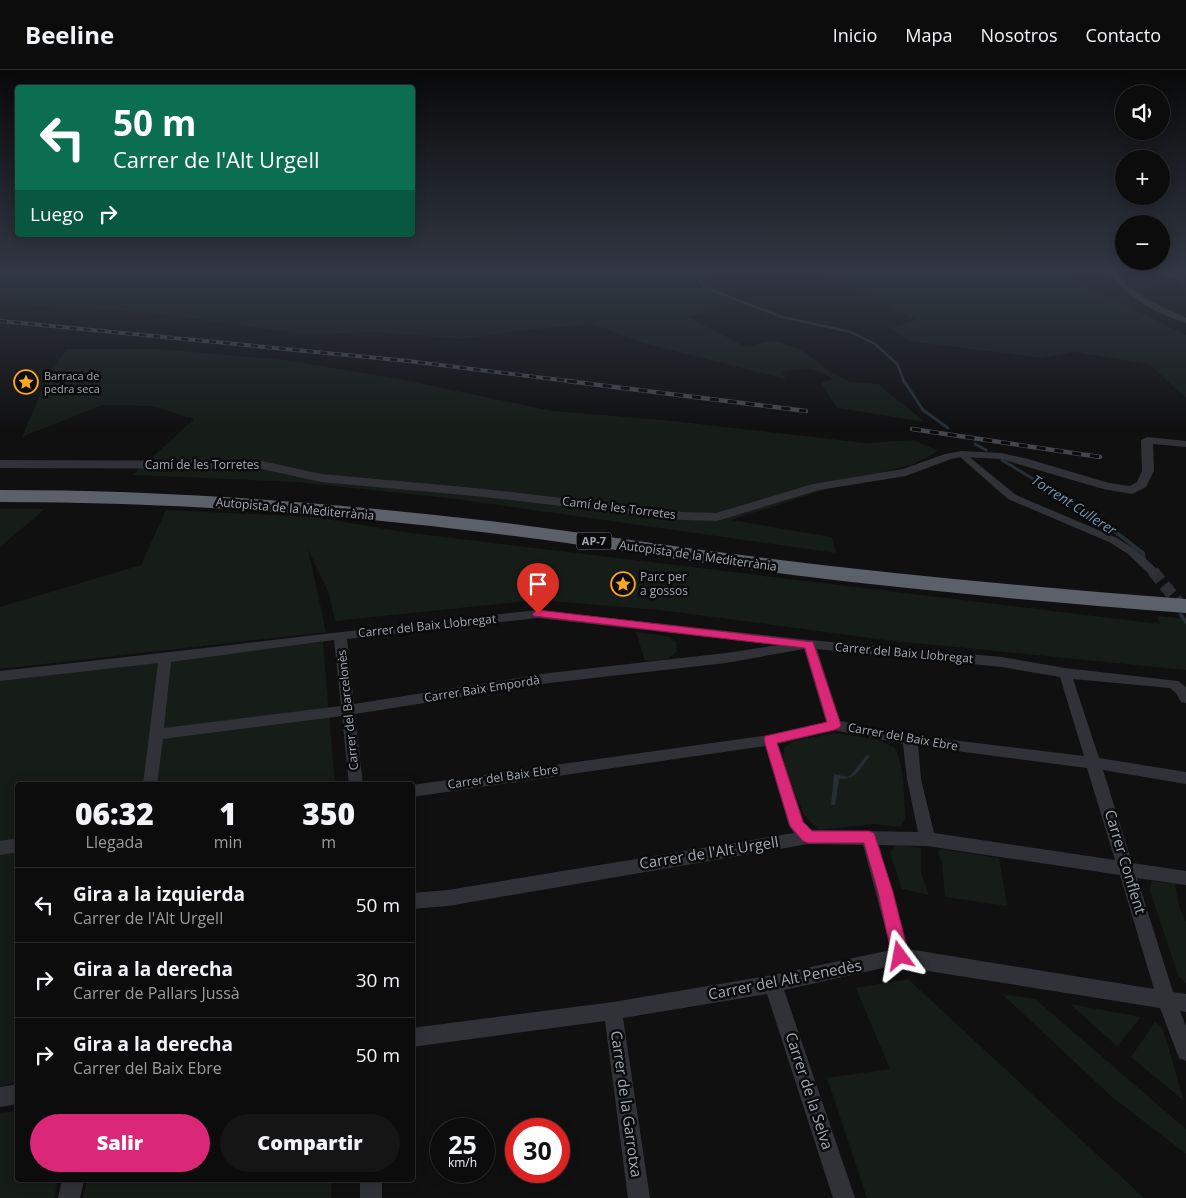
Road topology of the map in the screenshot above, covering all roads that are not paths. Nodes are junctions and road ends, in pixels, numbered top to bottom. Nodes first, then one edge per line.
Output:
1 (1186, 444) edge
2 (962, 454) junction
3 (0, 464) edge
4 (0, 483) edge
5 (0, 496) edge
6 (1153, 571) tunnel mouth
7 (1186, 592) edge
8 (1186, 606) edge
9 (340, 635) junction
10 (809, 644) junction
11 (165, 658) junction
12 (1065, 673) junction
13 (0, 676) edge
14 (1183, 688) edge
15 (348, 710) junction
16 (834, 725) junction
17 (156, 734) junction
18 (770, 740) junction
19 (910, 740) junction
20 (1094, 764) junction
21 (1186, 778) edge
22 (150, 782) edge
23 (356, 782) edge
24 (415, 791) edge
25 (808, 837) junction
26 (869, 837) junction
27 (926, 839) junction
28 (15, 846) edge
29 (0, 848) edge
30 (1128, 871) junction
31 (1186, 878) edge
32 (415, 901) edge
33 (900, 956) junction
34 (773, 984) junction
35 (1167, 1000) junction
36 (1186, 1003) edge
37 (613, 1010) junction
38 (415, 1038) edge
39 (1186, 1051) edge
40 (15, 1094) edge
41 (0, 1097) edge
42 (73, 1182) edge
43 (371, 1182) edge
44 (69, 1198) edge
45 (371, 1198) edge
46 (639, 1198) edge
47 (844, 1198) edge

1 - 2 street, Camí de les Torretes
2 - 3 street, Camí de les Torretes
2 - 6 street
4 - 7 highway, Autopista de la Mediterrània / AP-7
5 - 8 highway, Autopista de la Mediterrània / AP-7
9 - 10 street, Carrer del Baix Llobregat
9 - 11 street, Carrer del Baix Llobregat
9 - 15 street, Carrer del Barcelonès
10 - 12 street, Carrer del Baix Llobregat
10 - 15 street, Carrer Baix Empordà
10 - 16 street
11 - 13 street, Carrer del Baix Llobregat
11 - 17 street
12 - 14 street, Carrer del Baix Llobregat
12 - 20 street, Carrer Conflent
15 - 17 street, Carrer Baix Empordà
15 - 23 street, Carrer del Barcelonès
16 - 18 street, Carrer del Baix Ebre
16 - 19 street, Carrer del Baix Ebre
17 - 22 street
18 - 24 street, Carrer del Baix Ebre
18 - 25 street
19 - 20 street, Carrer del Baix Ebre
19 - 27 street
20 - 21 street, Carrer del Baix Ebre
20 - 30 street, Carrer Conflent
25 - 26 street, Carrer de l'Alt Urgell
25 - 32 street, Carrer de l'Alt Urgell
26 - 27 street, Carrer de l'Alt Urgell
26 - 33 street
27 - 30 street, Carrer de l'Alt Urgell
28 - 29 street
30 - 31 street, Carrer de l'Alt Urgell
30 - 35 street, Carrer Conflent
33 - 34 street, Carrer del Alt Penedès
33 - 35 street, Carrer del Alt Penedès
34 - 37 street, Carrer del Alt Penedès
34 - 47 street, Carrer de la Selva
35 - 36 street, Carrer del Alt Penedès
35 - 39 street, Carrer Conflent
37 - 38 street, Carrer del Alt Penedès
37 - 46 street, Carrer de la Garrotxa
40 - 41 street
42 - 44 street
43 - 45 street

